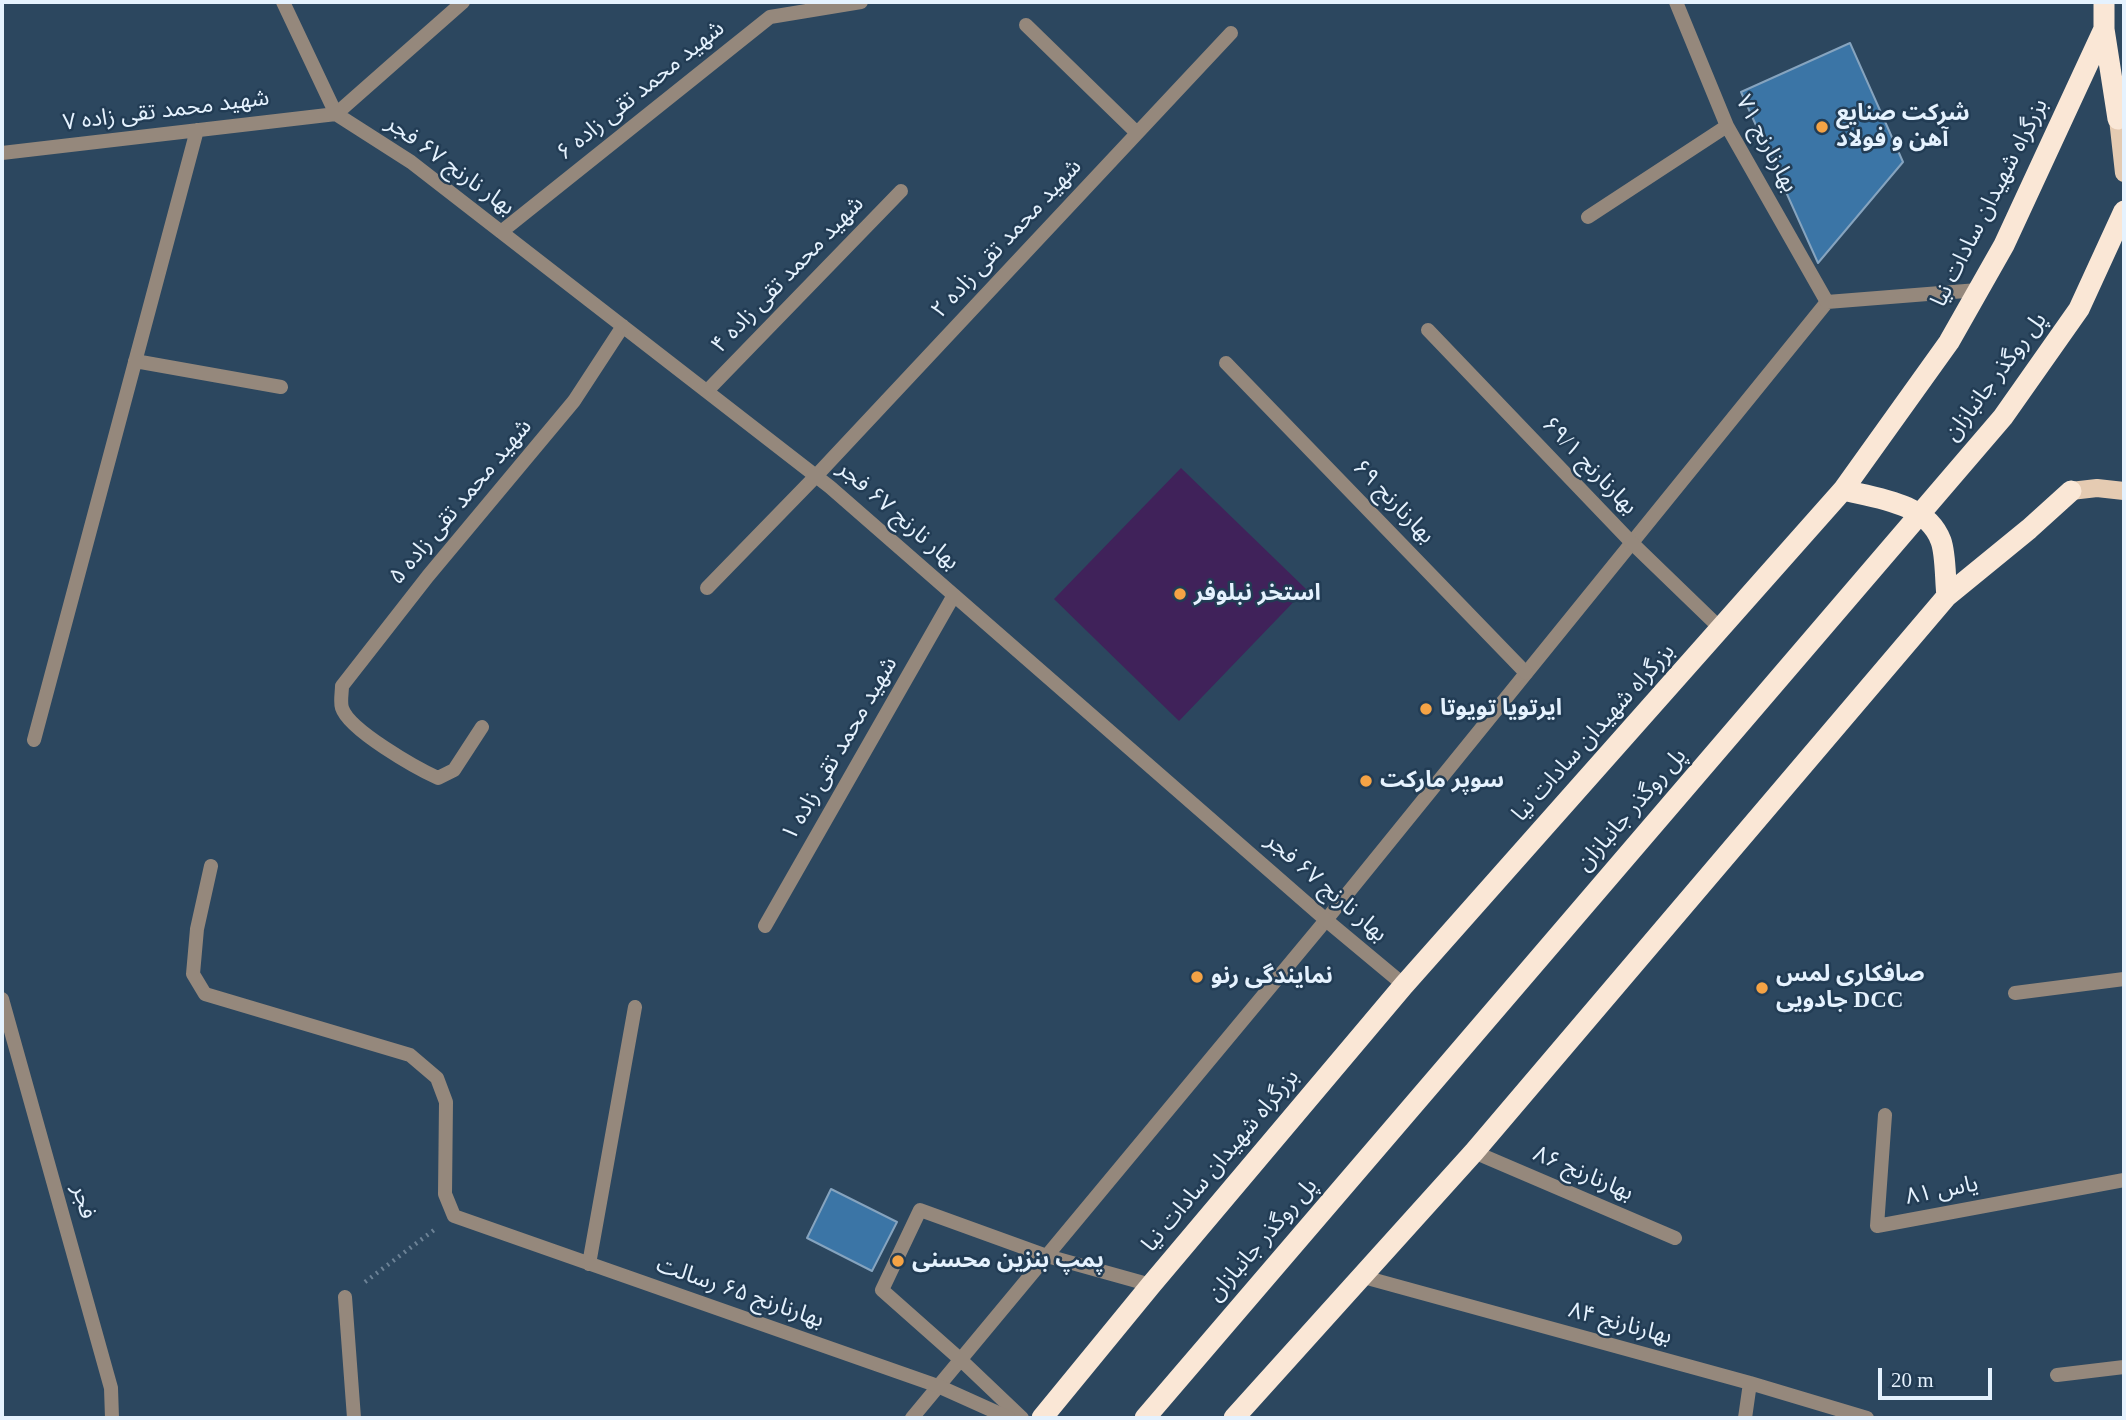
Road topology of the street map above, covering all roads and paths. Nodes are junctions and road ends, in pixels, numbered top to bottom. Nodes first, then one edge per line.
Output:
1 (283, 2) edge
2 (463, 2) edge
3 (861, 2) edge
4 (1676, 2) edge
5 (2104, 2) edge
6 (1026, 25) dead end
7 (2104, 29) junction
8 (1231, 33) dead end
9 (336, 114) junction
10 (2118, 119) joint
11 (1727, 126) junction
12 (197, 130) junction
13 (1137, 134) junction
14 (2, 153) edge
15 (2124, 173) edge
16 (901, 191) dead end
17 (2124, 211) edge
18 (1588, 217) dead end
19 (500, 232) junction
20 (1978, 290) junction
21 (1827, 302) junction
22 (623, 326) junction
23 (1428, 330) dead end
24 (135, 361) junction
25 (1226, 363) dead end
26 (281, 387) dead end
27 (707, 391) junction
28 (816, 476) junction
29 (1843, 490) junction
30 (2071, 491) joint
31 (2124, 491) edge
32 (1632, 543) junction
33 (707, 588) dead end
34 (954, 595) junction
35 (1947, 596) junction
36 (1721, 629) junction
37 (1527, 673) junction
38 (482, 727) dead end
39 (34, 740) dead end
40 (211, 866) dead end
41 (1326, 920) junction
42 (765, 926) dead end
43 (2124, 979) edge
44 (1405, 985) junction
45 (2015, 993) dead end
46 (2, 999) edge
47 (635, 1007) dead end
48 (1885, 1115) dead end
49 (1474, 1152) junction
50 (2124, 1180) edge
51 (454, 1216) junction
52 (1675, 1238) dead end
53 (1047, 1256) junction
54 (589, 1264) junction
55 (1360, 1276) junction
56 (1152, 1284) junction
57 (345, 1297) joint
58 (961, 1360) junction
59 (2124, 1367) edge
60 (2057, 1375) dead end
61 (1750, 1383) junction
62 (938, 1387) junction
63 (112, 1418) edge
64 (354, 1418) edge
65 (912, 1418) edge
66 (1009, 1418) edge
67 (1022, 1418) edge
68 (1042, 1418) edge
69 (1145, 1418) edge
70 (1234, 1418) edge
71 (1745, 1418) edge
72 (1867, 1418) edge

1 - 9 street
2 - 9 street
3 - 19 street, شهید محمد تقی زاده ۶
4 - 11 street, بهارنارنج ۷۱
5 - 7 highway
6 - 13 street
7 - 10 highway
7 - 20 highway, بزرگراه شهیدان سادات نیا
8 - 13 street, شهید محمد تقی زاده ۲
9 - 12 street, شهید محمد تقی زاده ۷
9 - 19 street, بهار نارنج ۶۷ فجر
10 - 15 main road
11 - 18 street
11 - 21 street, بهارنارنج ۷۱
12 - 14 street, شهید محمد تقی زاده ۷
12 - 24 street
13 - 28 street, شهید محمد تقی زاده ۲
16 - 27 street, شهید محمد تقی زاده ۴
17 - 69 highway, پل روگذر جانبازان
19 - 22 street, بهار نارنج ۶۷ فجر
20 - 21 street
20 - 29 highway, بزرگراه شهیدان سادات نیا
21 - 32 street
22 - 27 street, بهار نارنج ۶۷ فجر
22 - 38 street, شهید محمد تقی زاده ۵
23 - 32 street, بهارنارنج ۶۹/۱
24 - 26 street
24 - 39 street
25 - 37 street, بهارنارنج ۶۹
27 - 28 street, بهار نارنج ۶۷ فجر
28 - 33 street, شهید محمد تقی زاده ۲
28 - 34 street, بهار نارنج ۶۷ فجر
29 - 35 highway
29 - 36 highway, بزرگراه شهیدان سادات نیا
30 - 31 main road
30 - 35 highway
32 - 36 street, بهارنارنج ۶۹/۱
32 - 37 street
34 - 41 street, بهار نارنج ۶۷ فجر
34 - 42 street, شهید محمد تقی زاده ۱
35 - 49 highway
36 - 44 highway, بزرگراه شهیدان سادات نیا
37 - 41 street
40 - 51 street
41 - 44 street, بهار نارنج ۶۷ فجر
41 - 53 street
43 - 45 street
44 - 56 highway, بزرگراه شهیدان سادات نیا
46 - 63 street, فجر
47 - 54 street
48 - 50 street, یاس ۸۱
49 - 52 street, بهارنارنج ۸۶
49 - 55 highway
51 - 54 street, بهارنارنج ۶۵ رسالت
51 - 57 path
53 - 56 street
53 - 58 street
53 - 58 street
54 - 62 street, بهارنارنج ۶۵ رسالت
55 - 61 street, بهارنارنج ۸۴
55 - 70 highway
56 - 68 highway, بزرگراه شهیدان سادات نیا
57 - 64 street
58 - 62 street
58 - 67 street
59 - 60 street
61 - 71 street
61 - 72 street, بهارنارنج ۸۴
62 - 65 street
62 - 66 street, بهارنارنج ۶۵ رسالت

